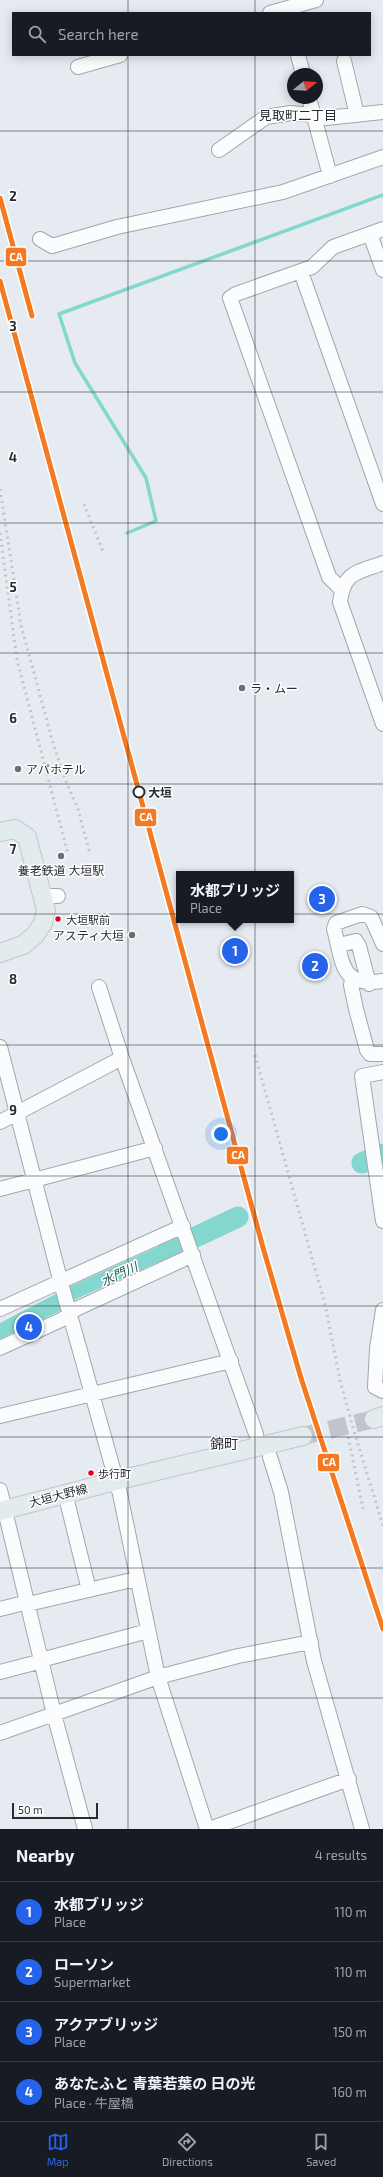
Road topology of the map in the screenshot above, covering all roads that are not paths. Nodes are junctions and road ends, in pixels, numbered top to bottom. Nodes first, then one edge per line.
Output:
1 (316, 0) edge
2 (285, 7) edge
3 (272, 12) edge
4 (116, 56) edge
5 (298, 56) edge
6 (344, 61) dead end
7 (78, 67) dead end
8 (301, 68) edge
9 (311, 104) edge
10 (383, 112) edge
11 (357, 114) junction
12 (314, 115) junction
13 (219, 150) dead end
14 (383, 157) edge
15 (330, 176) junction
16 (377, 231) edge
17 (40, 239) dead end
18 (383, 270) edge
19 (301, 272) junction
20 (383, 504) edge
21 (383, 564) edge
22 (341, 589) junction
23 (383, 724) edge
24 (0, 832) edge
25 (383, 944) edge
26 (338, 945) junction
27 (0, 953) edge
28 (352, 979) junction
29 (383, 981) edge
30 (369, 984) junction
31 (99, 987) dead end
32 (0, 1047) edge
33 (383, 1054) edge
34 (122, 1058) junction
35 (383, 1072) edge
36 (17, 1113) junction
37 (0, 1122) edge
38 (155, 1148) junction
39 (34, 1180) junction
40 (0, 1189) edge
41 (383, 1221) edge
42 (184, 1229) junction
43 (192, 1252) junction
44 (62, 1285) junction
45 (0, 1309) edge
46 (69, 1310) junction
47 (383, 1310) edge
48 (0, 1348) edge
49 (231, 1361) junction
50 (383, 1392) edge
51 (92, 1394) junction
52 (0, 1416) edge
53 (256, 1434) dead end
54 (303, 1436) tunnel mouth
55 (270, 1457) dead end
56 (115, 1481) junction
57 (0, 1490) edge
58 (65, 1493) junction
59 (2, 1510) edge
60 (136, 1579) junction
61 (89, 1590) junction
62 (28, 1603) junction
63 (0, 1609) edge
64 (148, 1631) junction
65 (311, 1642) junction
66 (42, 1660) junction
67 (0, 1672) edge
68 (158, 1677) junction
69 (54, 1714) junction
70 (0, 1733) edge
71 (349, 1779) junction
72 (212, 1828) edge
73 (85, 1829) edge
74 (362, 1829) edge

1 - 2 street
2 - 3 street
4 - 7 street
5 - 8 street
6 - 11 street
9 - 12 street
10 - 11 street
11 - 12 street
12 - 13 street
12 - 15 street
14 - 15 street
15 - 17 street
16 - 18 street
16 - 19 street
19 - 20 street
19 - 22 street
21 - 22 street
22 - 23 street
24 - 27 main road
25 - 26 street
26 - 28 street
26 - 30 street
28 - 30 street
28 - 33 street
29 - 30 street
31 - 34 street
32 - 36 street
34 - 36 street
34 - 38 street
35 - 41 street
36 - 37 street
36 - 39 street
38 - 39 street
38 - 42 street
39 - 40 street
39 - 44 street
42 - 43 street
42 - 44 street
43 - 46 street
43 - 49 street
44 - 45 street
44 - 46 street
46 - 48 street
46 - 51 street
47 - 50 street
49 - 51 street
49 - 53 street
51 - 52 street
51 - 56 street
54 - 56 main road, 大垣大野線
55 - 65 street
56 - 58 main road, 大垣大野線
56 - 60 street
57 - 59 street
58 - 59 main road, 大垣大野線
58 - 61 street
59 - 62 street
60 - 61 street
60 - 64 street
61 - 62 street
62 - 63 street
62 - 66 street
64 - 66 street
64 - 68 street
65 - 68 street
65 - 71 street
66 - 67 street
66 - 69 street
68 - 69 street
68 - 72 street
69 - 70 street
69 - 73 street
71 - 72 street
71 - 74 street

